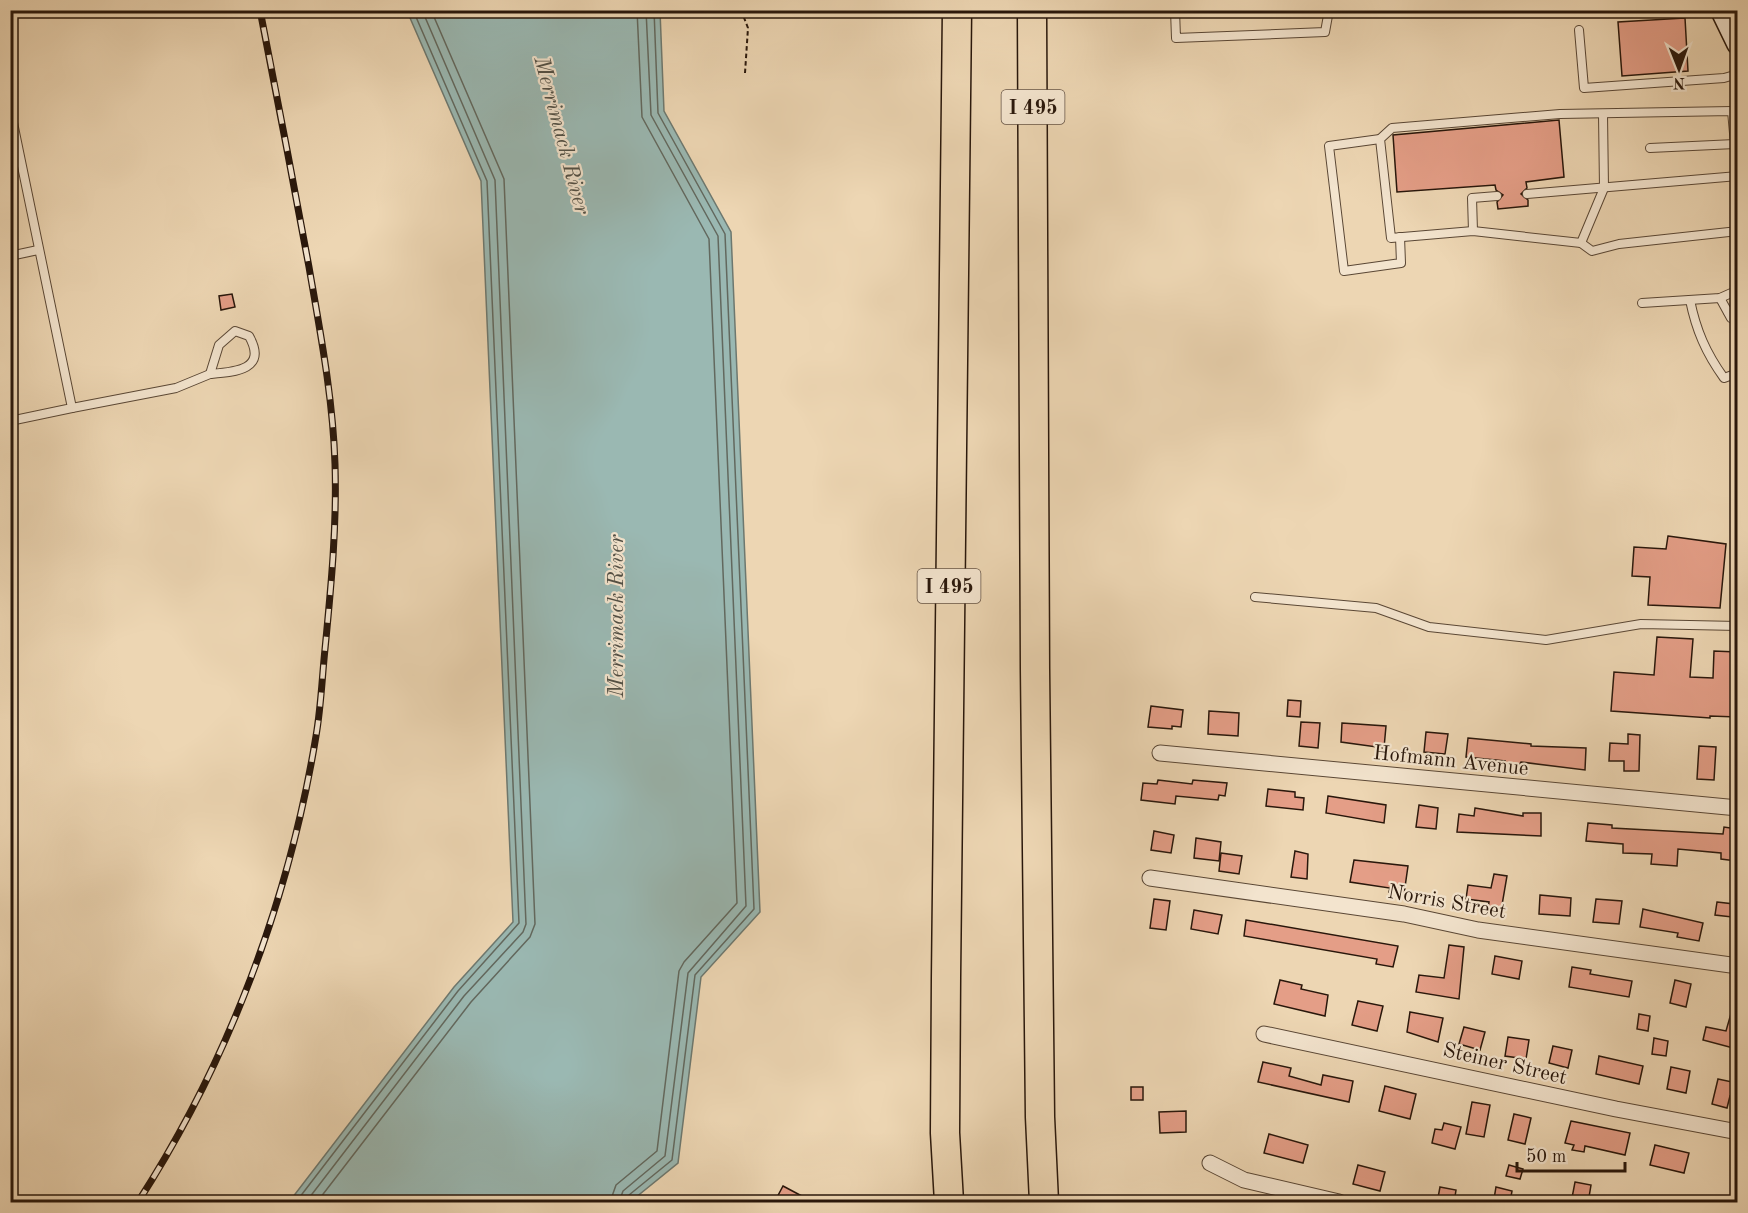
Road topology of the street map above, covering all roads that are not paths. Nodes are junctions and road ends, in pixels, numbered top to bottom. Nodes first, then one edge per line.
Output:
1 (957, 10) edge
2 (1032, 10) edge
3 (1049, 10) edge
4 (1175, 10) edge
5 (1329, 10) edge
6 (1722, 10) edge
7 (1580, 30) dead end
8 (1737, 43) edge
9 (1737, 74) edge
10 (10, 108) edge
11 (1603, 114) junction
12 (1380, 139) junction
13 (1650, 148) dead end
14 (1737, 176) edge
15 (1604, 188) junction
16 (1527, 194) dead end
17 (1497, 196) dead end
18 (1034, 203) junction
19 (1473, 231) junction
20 (1737, 231) edge
21 (1400, 237) junction
22 (1581, 243) junction
23 (38, 250) junction
24 (10, 256) edge
25 (1737, 290) edge
26 (1720, 298) junction
27 (1689, 300) junction
28 (1642, 303) dead end
29 (1737, 307) edge
30 (1737, 373) edge
31 (210, 374) junction
32 (72, 408) junction
33 (10, 421) edge
34 (1255, 597) dead end
35 (1737, 626) edge
36 (1160, 753) dead end
37 (1737, 808) edge
38 (1150, 878) dead end
39 (1737, 966) edge
40 (1264, 1034) dead end
41 (1737, 1132) edge
42 (1210, 1163) dead end
43 (949, 1203) edge
44 (1044, 1203) edge
45 (1339, 1203) edge

1 - 43 highway, I 495
2 - 18 highway, I 495
3 - 18 highway
4 - 5 lane
6 - 8 main road
7 - 9 lane
10 - 23 lane
11 - 12 lane
11 - 13 lane
11 - 15 lane
12 - 21 lane
12 - 21 lane
14 - 15 lane
15 - 16 lane
15 - 22 lane
17 - 19 lane
18 - 44 highway, I 495
19 - 21 lane
19 - 22 lane
20 - 22 lane
23 - 24 lane
23 - 32 lane
25 - 26 lane
26 - 27 lane
26 - 29 lane
27 - 28 lane
27 - 30 lane
31 - 31 lane
31 - 32 lane
32 - 33 lane
34 - 35 lane
36 - 37 street, Hofmann Avenue
38 - 39 street, Norris Street
40 - 41 street, Steiner Street
42 - 45 street

